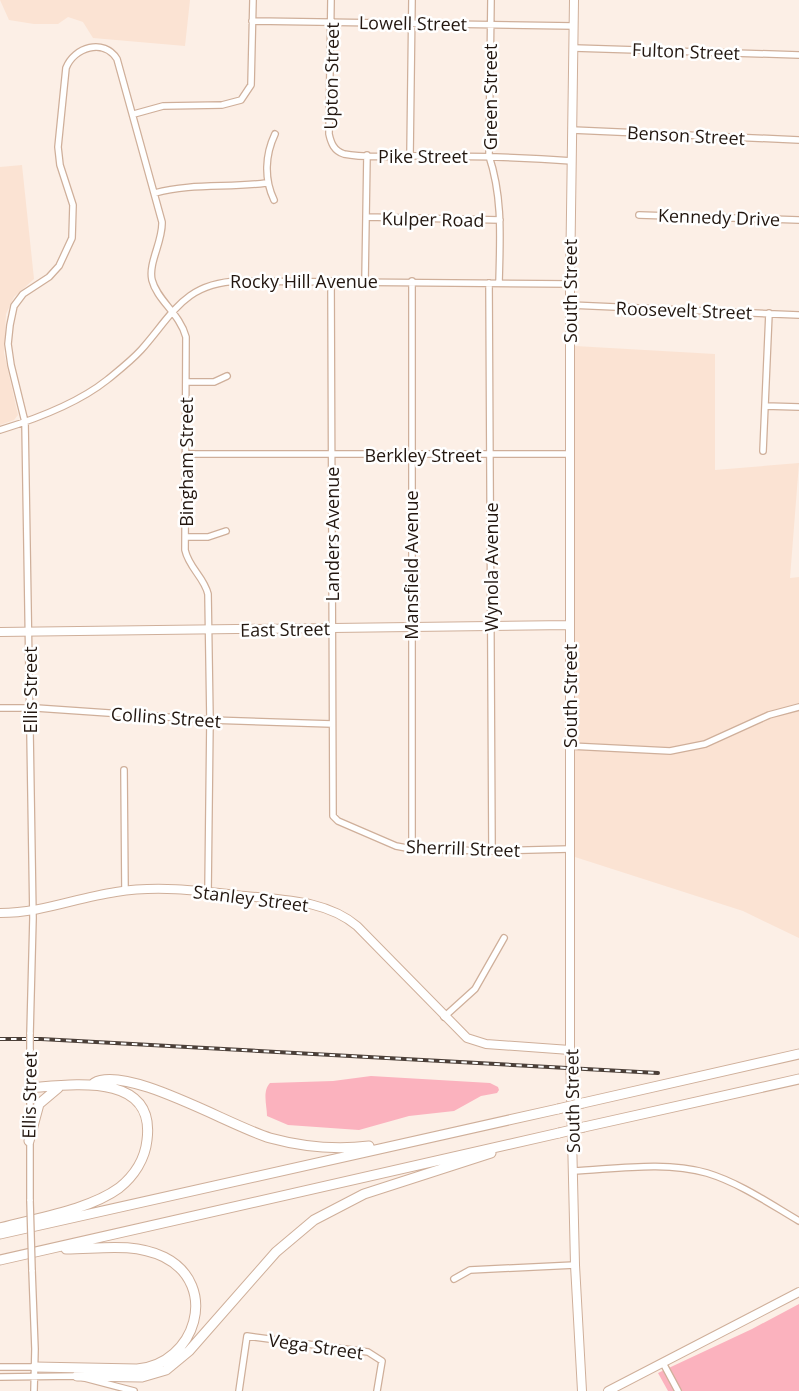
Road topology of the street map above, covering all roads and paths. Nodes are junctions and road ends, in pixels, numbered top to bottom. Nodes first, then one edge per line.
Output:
1 (253, 0) edge
2 (331, 0) edge
3 (412, 0) edge
4 (491, 0) edge
5 (574, 0) edge
6 (252, 21) junction
7 (332, 22) junction
8 (411, 23) junction
9 (490, 24) junction
10 (574, 26) junction
11 (106, 48) joint
12 (574, 48) junction
13 (799, 55) edge
14 (134, 114) junction
15 (572, 130) junction
16 (275, 134) dead end
17 (799, 140) edge
18 (335, 150) joint
19 (367, 155) junction
20 (410, 156) junction
21 (489, 156) junction
22 (572, 161) junction
23 (266, 183) junction
24 (155, 193) junction
25 (274, 200) dead end
26 (639, 215) dead end
27 (366, 217) junction
28 (500, 220) junction
29 (799, 220) edge
30 (331, 281) junction
31 (365, 281) junction
32 (412, 281) junction
33 (490, 283) junction
34 (499, 283) junction
35 (570, 284) junction
36 (570, 305) junction
37 (172, 310) junction
38 (769, 314) junction
39 (799, 315) edge
40 (227, 376) dead end
41 (186, 382) junction
42 (765, 406) junction
43 (799, 407) edge
44 (25, 422) junction
45 (0, 430) edge
46 (763, 451) dead end
47 (186, 454) junction
48 (569, 454) junction
49 (332, 455) junction
50 (411, 455) junction
51 (491, 455) junction
52 (226, 531) dead end
53 (185, 537) junction
54 (570, 625) junction
55 (490, 626) junction
56 (412, 627) junction
57 (332, 628) junction
58 (209, 630) junction
59 (29, 631) junction
60 (0, 632) edge
61 (799, 706) edge
62 (0, 708) edge
63 (30, 708) junction
64 (210, 720) junction
65 (332, 724) junction
66 (570, 746) junction
67 (124, 770) dead end
68 (333, 816) joint
69 (412, 849) junction
70 (570, 849) junction
71 (492, 851) junction
72 (125, 891) junction
73 (208, 892) junction
74 (33, 912) junction
75 (0, 913) edge
76 (504, 938) dead end
77 (444, 1017) junction
78 (570, 1050) junction
79 (799, 1054) edge
80 (799, 1079) edge
81 (94, 1084) junction
82 (63, 1086) junction
83 (29, 1088) junction
84 (29, 1142) junction
85 (518, 1142) junction
86 (396, 1145) junction
87 (573, 1171) junction
88 (799, 1221) edge
89 (0, 1228) edge
90 (0, 1234) edge
91 (48, 1249) junction
92 (0, 1260) edge
93 (575, 1265) junction
94 (454, 1279) dead end
95 (799, 1292) edge
96 (663, 1363) junction
97 (0, 1367) edge
98 (35, 1371) junction
99 (77, 1376) junction
100 (0, 1377) edge
101 (34, 1391) edge
102 (134, 1391) edge
103 (239, 1391) edge
104 (377, 1391) edge
105 (582, 1391) edge
106 (608, 1391) edge
107 (678, 1391) edge

1 - 6 street
2 - 7 street, Upton Street
3 - 8 street
4 - 9 street, Green Street
5 - 10 main road, South Street
6 - 7 street, Lowell Street
6 - 14 street
7 - 8 street, Lowell Street
7 - 18 street, Upton Street
8 - 9 street, Lowell Street
8 - 20 street
9 - 10 street, Lowell Street
9 - 21 street, Green Street
10 - 12 main road, South Street
11 - 14 street, Bingham Street
11 - 44 street, Ellis Street
12 - 13 street, Fulton Street
12 - 15 main road, South Street
14 - 24 street, Bingham Street
15 - 17 street, Benson Street
15 - 22 main road, South Street
16 - 23 street
18 - 19 street, Pike Street
19 - 20 street, Pike Street
19 - 27 street
20 - 21 street, Pike Street
21 - 22 street, Pike Street
21 - 28 street, Green Street
22 - 35 main road, South Street
23 - 24 street
23 - 25 street
24 - 37 street, Bingham Street
26 - 29 street, Kennedy Drive
27 - 28 street, Kulper Road
27 - 31 street
28 - 34 street, Green Street
30 - 31 street, Rocky Hill Avenue
30 - 37 street, Rocky Hill Avenue
30 - 49 street, Landers Avenue
31 - 32 street, Rocky Hill Avenue
32 - 33 street, Rocky Hill Avenue
32 - 50 street, Mansfield Avenue
33 - 34 street, Rocky Hill Avenue
33 - 51 street, Wynola Avenue
34 - 35 street, Rocky Hill Avenue
35 - 36 main road, South Street
36 - 38 street, Roosevelt Street
36 - 48 main road, South Street
37 - 41 street, Bingham Street
37 - 44 street, Rocky Hill Avenue
38 - 39 street, Roosevelt Street
38 - 42 street
40 - 41 street
41 - 47 street, Bingham Street
42 - 43 street
42 - 46 street
44 - 45 street, Rocky Hill Avenue
44 - 59 street, Ellis Street
47 - 49 street, Berkley Street
47 - 53 street, Bingham Street
48 - 51 street, Berkley Street
48 - 54 main road, South Street
49 - 50 street, Berkley Street
49 - 57 street, Landers Avenue
50 - 51 street, Berkley Street
50 - 56 street, Mansfield Avenue
51 - 55 street, Wynola Avenue
52 - 53 street
53 - 58 street, Bingham Street
54 - 55 main road, East Street
54 - 66 main road, South Street
55 - 56 main road, East Street
55 - 71 street, Wynola Avenue
56 - 57 main road, East Street
56 - 69 street, Mansfield Avenue
57 - 58 main road, East Street
57 - 65 street, Landers Avenue
58 - 59 main road, East Street
58 - 64 street, Bingham Street
59 - 60 main road, East Street
59 - 63 street, Ellis Street
61 - 66 street
62 - 63 street, Collins Street
63 - 64 street, Collins Street
63 - 74 street, Ellis Street
64 - 65 street, Collins Street
64 - 73 street, Bingham Street
65 - 68 street, Landers Avenue
66 - 70 main road, South Street
67 - 72 street
68 - 69 street, Sherrill Street
69 - 71 street, Sherrill Street
70 - 71 street, Sherrill Street
70 - 78 main road, South Street
72 - 73 main road, Stanley Street
72 - 74 main road, Stanley Street
73 - 77 main road, Stanley Street
74 - 75 main road, Stanley Street
74 - 83 street, Ellis Street, bridge
76 - 77 street
77 - 78 main road, Stanley Street
78 - 87 main road, South Street
79 - 86 highway, bridge
80 - 85 highway, bridge
81 - 82 highway
81 - 86 highway
81 - 89 highway
82 - 83 highway
82 - 84 highway
83 - 84 street, Ellis Street
84 - 98 street, Ellis Street, bridge
85 - 91 highway
85 - 99 highway
86 - 90 highway
87 - 88 street
87 - 93 main road, South Street
91 - 92 highway
91 - 98 highway
93 - 94 street
93 - 105 main road, South Street
95 - 96 main road
96 - 106 main road
96 - 107 street
97 - 98 street
98 - 99 street
98 - 100 street
98 - 101 street, Ellis Street
99 - 102 street
103 - 104 street, Vega Street

